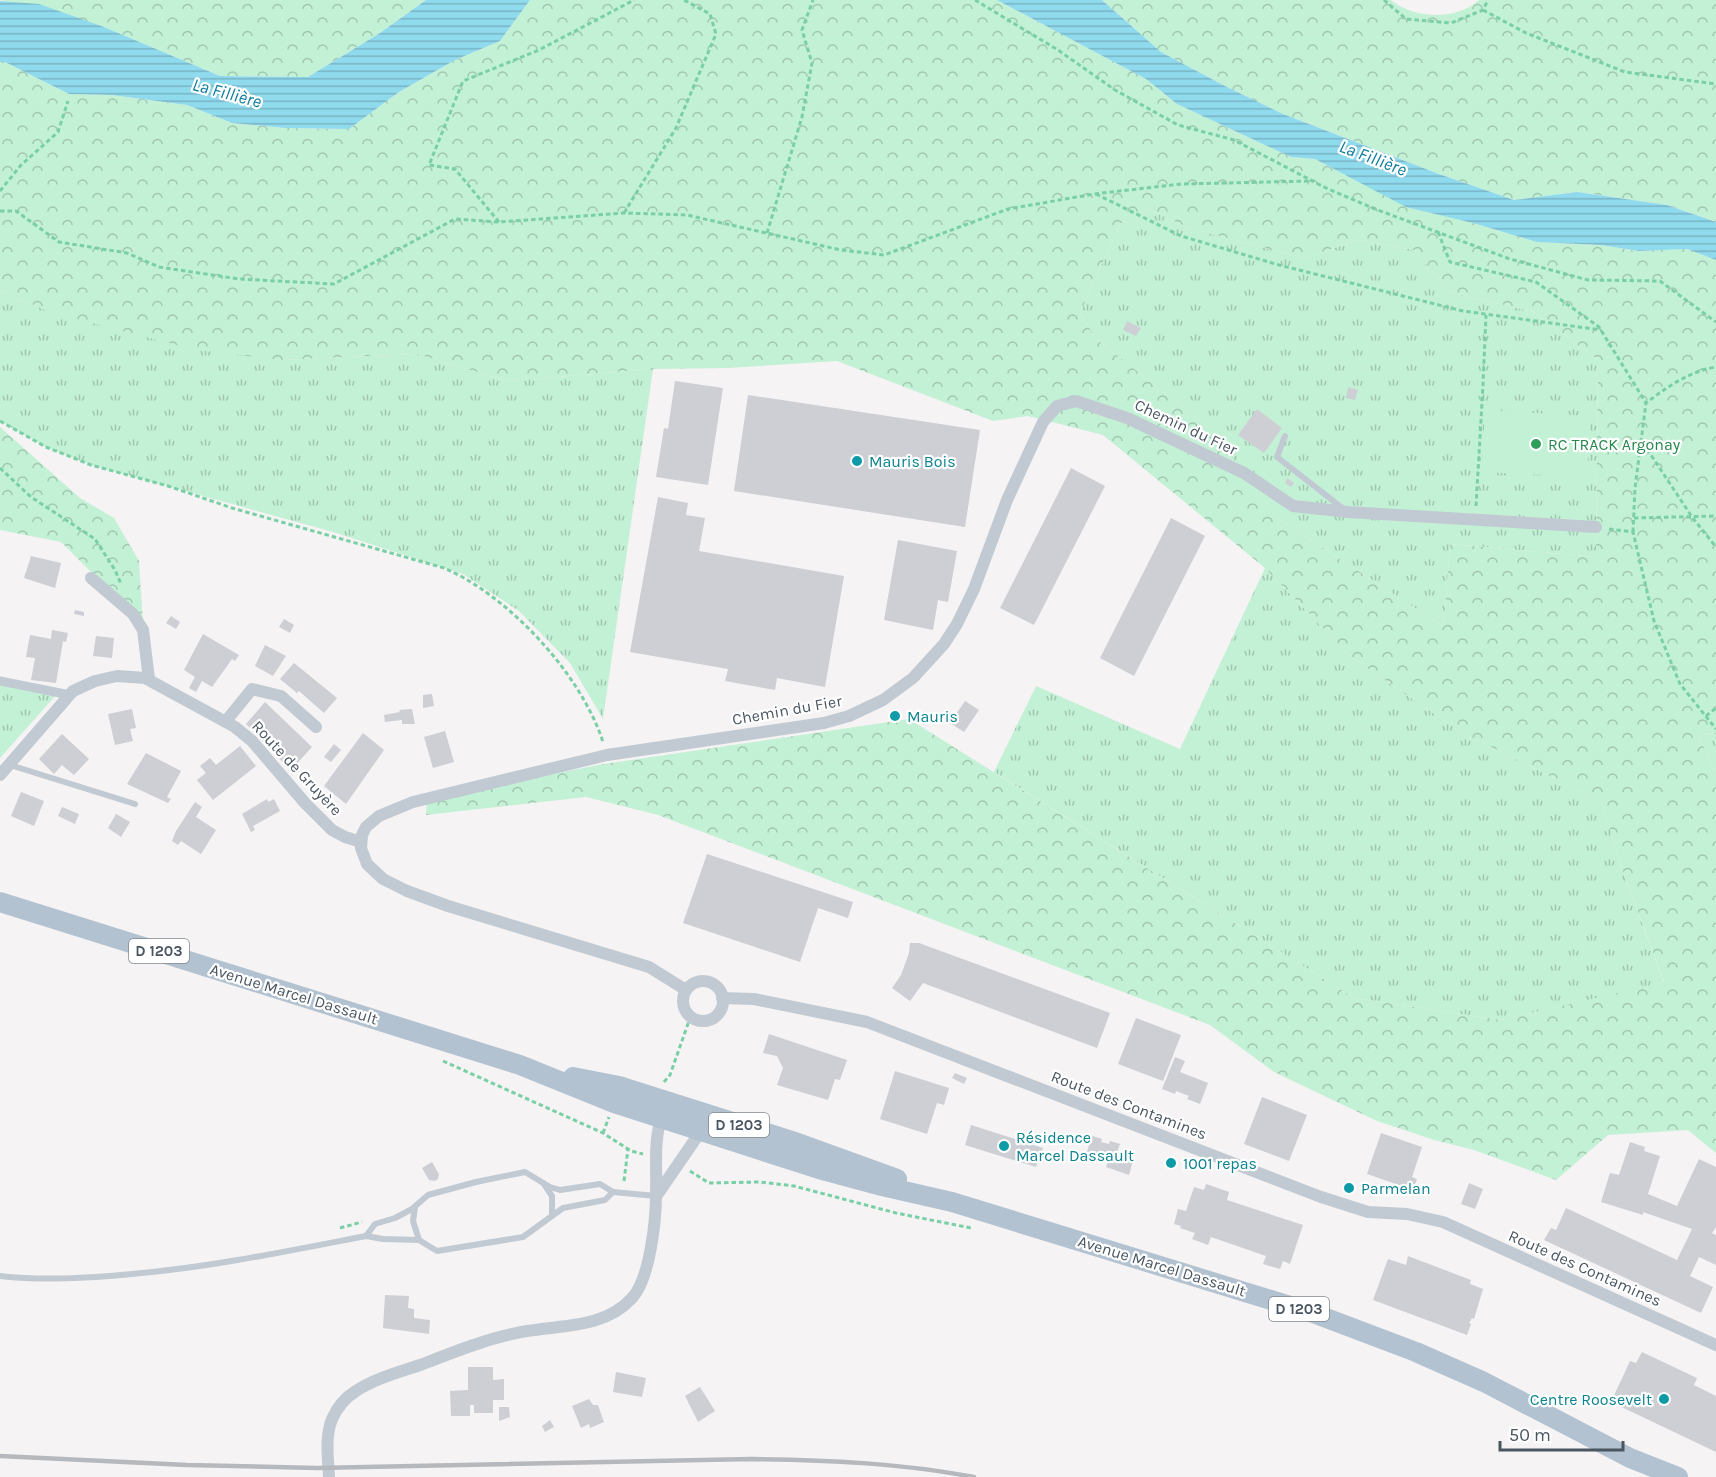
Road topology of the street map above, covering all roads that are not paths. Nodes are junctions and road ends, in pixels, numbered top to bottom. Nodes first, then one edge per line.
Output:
1 (1284, 436) dead end
2 (1348, 512) junction
3 (1596, 527) road end
4 (91, 578) dead end
5 (149, 679) junction
6 (0, 681) edge
7 (70, 695) junction
8 (226, 721) junction
9 (316, 727) dead end
10 (9, 764) junction
11 (0, 775) edge
12 (135, 804) dead end
13 (361, 842) junction
14 (0, 902) edge
15 (686, 990) junction
16 (722, 998) junction
17 (520, 1065) junction
18 (664, 1110) junction
19 (705, 1123) junction
20 (544, 1184) junction
21 (613, 1192) junction
22 (657, 1196) junction
23 (415, 1207) junction
24 (552, 1214) junction
25 (366, 1236) junction
26 (419, 1240) junction
27 (0, 1276) edge
28 (1716, 1345) edge
29 (1630, 1458) junction
30 (329, 1477) edge
31 (1654, 1477) edge
32 (1678, 1477) edge

1 - 2 lane
2 - 3 street
2 - 13 street, Chemin du Fier
4 - 5 street
5 - 7 street, Route de Gruyère
5 - 8 street, Route de Gruyère
6 - 7 street
7 - 10 street, Route de Gruyère
8 - 9 street
8 - 13 street, Route de Gruyère
10 - 11 street, Route de Gruyère
10 - 12 lane
13 - 15 street
14 - 17 main road, Avenue Marcel Dassault / D 1203
15 - 16 street
15 - 16 street
16 - 28 street, Route des Contamines
17 - 18 main road, Avenue Marcel Dassault / D 1203
17 - 18 main road, Avenue Marcel Dassault / D 1203
18 - 19 main road, Avenue Marcel Dassault / D 1203
18 - 22 street
19 - 22 street
19 - 29 main road, Avenue Marcel Dassault / D 1203
20 - 21 lane
20 - 23 lane
20 - 24 lane
21 - 22 lane
21 - 24 lane
22 - 30 street
23 - 25 lane
23 - 26 lane
24 - 26 lane
25 - 26 lane
25 - 27 lane
29 - 31 main road, Avenue Marcel Dassault / D 1203
29 - 32 main road, Avenue Marcel Dassault / D 1203

